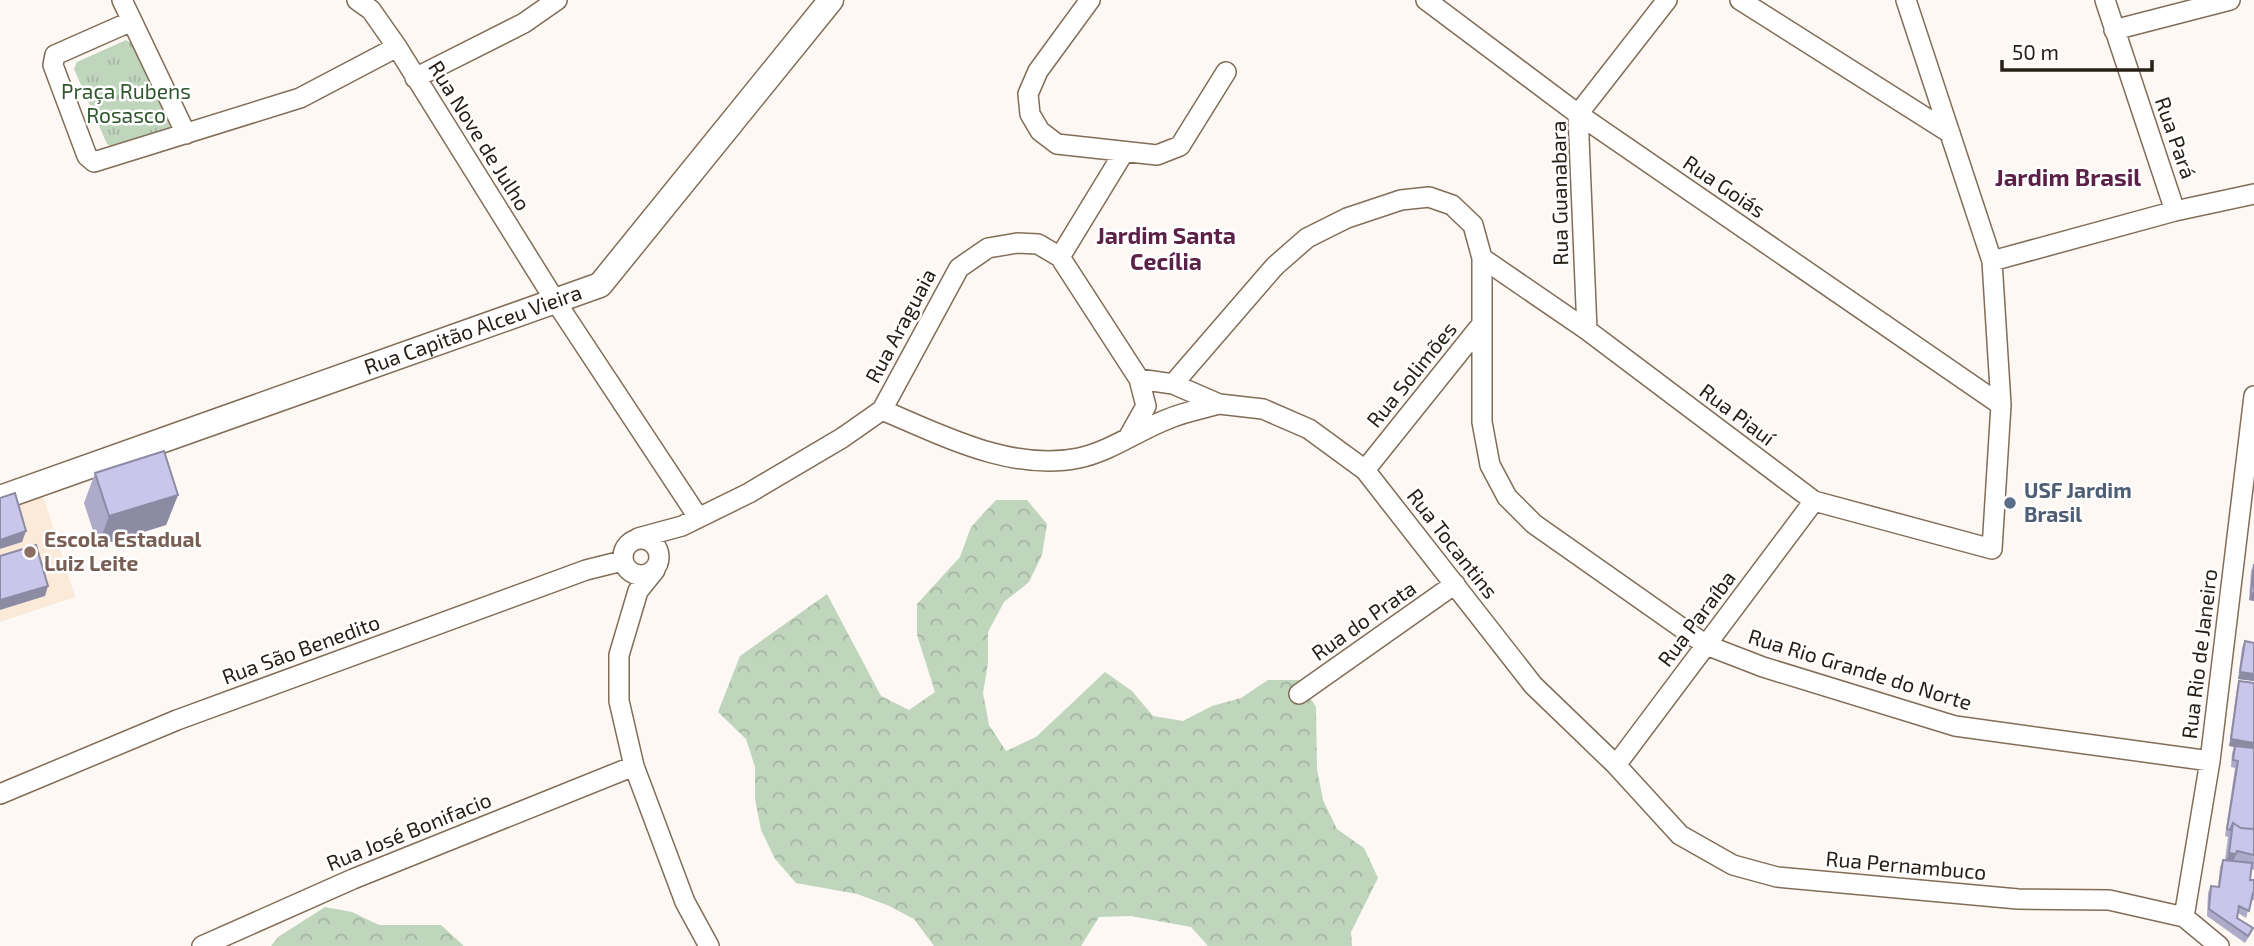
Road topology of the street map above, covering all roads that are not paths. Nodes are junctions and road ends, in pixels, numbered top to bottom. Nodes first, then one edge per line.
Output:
1 (122, 0) edge
2 (357, 0) edge
3 (557, 0) edge
4 (831, 0) edge
5 (1090, 0) edge
6 (1426, 0) edge
7 (1667, 0) edge
8 (1740, 0) edge
9 (1906, 0) edge
10 (2105, 0) edge
11 (2230, 0) edge
12 (132, 20) junction
13 (2114, 30) junction
14 (397, 47) junction
15 (1226, 72) dead end
16 (415, 78) junction
17 (1578, 114) junction
18 (1950, 133) junction
19 (186, 134) junction
20 (1124, 152) junction
21 (2254, 194) edge
22 (2175, 211) junction
23 (1060, 257) junction
24 (1482, 258) junction
25 (1992, 261) junction
26 (556, 302) junction
27 (1482, 324) junction
28 (1587, 330) junction
29 (1139, 379) junction
30 (1173, 384) junction
31 (2254, 396) edge
32 (1219, 404) junction
33 (2001, 405) junction
34 (882, 410) junction
35 (1128, 438) junction
36 (1365, 470) junction
37 (0, 498) edge
38 (1814, 501) junction
39 (690, 522) junction
40 (638, 538) junction
41 (657, 563) junction
42 (630, 575) junction
43 (1454, 584) junction
44 (1706, 645) junction
45 (1300, 694) dead end
46 (2210, 761) junction
47 (1616, 765) junction
48 (634, 766) junction
49 (0, 794) edge
50 (2184, 917) junction
51 (202, 946) edge
52 (709, 946) edge
53 (2219, 946) edge

1 - 12 street
2 - 14 street, Rua Nove de Julho
3 - 16 street
4 - 26 street, Rua Capitão Alceu Vieira
5 - 20 street
6 - 17 street, Rua Goiás
7 - 17 street, Rua Guanabara
8 - 18 street
9 - 18 street
10 - 13 street, Rua Pará
11 - 13 street
12 - 19 street
12 - 19 street
13 - 22 street, Rua Pará
14 - 16 street, Rua Nove de Julho
14 - 19 street
15 - 20 street
16 - 26 street, Rua Nove de Julho
17 - 28 street, Rua Guanabara
17 - 33 street, Rua Goiás
18 - 25 street
20 - 23 street
21 - 22 street
22 - 25 street
23 - 29 street
23 - 34 street, Rua Araguaia
24 - 27 street, Rua Solimões
24 - 28 street, Rua Piauí
24 - 30 street, Rua Solimões
25 - 33 street
26 - 37 street, Rua Capitão Alceu Vieira
26 - 39 street, Rua Nove de Julho
27 - 36 street, Rua Solimões
27 - 44 street, Rua Rio Grande do Norte
28 - 38 street, Rua Piauí
29 - 30 street, Rua Tocantins
29 - 35 street
30 - 32 street, Rua Tocantins
31 - 46 street, Rua Rio de Janeiro
32 - 35 street, Rua Tocantins
32 - 36 street, Rua Tocantins
33 - 38 street, Rua Piauí
34 - 35 street, Rua Tocantins
34 - 39 street
36 - 43 street, Rua Tocantins
38 - 44 street, Rua Paraíba
39 - 40 street
39 - 41 street
40 - 41 street
40 - 42 street
41 - 42 street
42 - 48 street
42 - 49 street, Rua São Benedito
43 - 45 street, Rua do Prata
43 - 47 street, Rua Tocantins
44 - 46 street, Rua Rio Grande do Norte
44 - 47 street, Rua Paraíba
46 - 50 street, Rua Rio de Janeiro
47 - 50 street, Rua Pernambuco
48 - 51 street, Rua José Bonifacio
48 - 52 street
50 - 53 street, Rua Pernambuco

